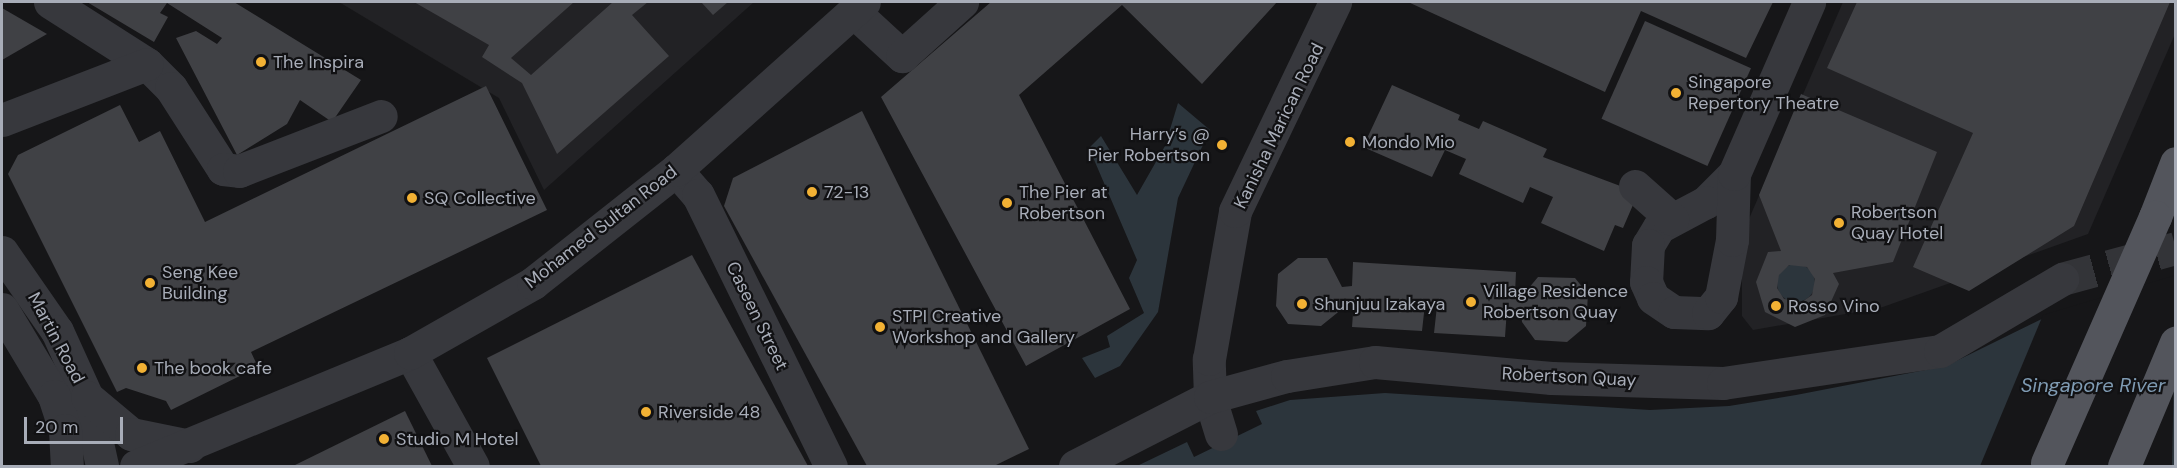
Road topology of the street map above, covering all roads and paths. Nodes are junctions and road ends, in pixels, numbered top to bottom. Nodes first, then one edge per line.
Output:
1 (50, 2) edge
2 (962, 2) edge
3 (1335, 2) edge
4 (1809, 2) edge
5 (858, 6) edge
6 (147, 64) junction
7 (381, 116) dead end
8 (2, 120) edge
9 (2175, 163) edge
10 (676, 170) junction
11 (1734, 174) junction
12 (1635, 186) dead end
13 (1672, 219) junction
14 (2, 252) edge
15 (2062, 279) tunnel mouth
16 (2, 309) edge
17 (2175, 342) edge
18 (410, 353) junction
19 (87, 397) junction
20 (1210, 397) junction
21 (1221, 435) dead end
22 (180, 456) edge
23 (67, 466) edge
24 (102, 466) edge
25 (136, 466) edge
26 (473, 466) edge
27 (831, 466) edge
28 (1075, 466) edge
29 (2046, 466) edge
30 (2124, 466) edge

1 - 6 street
2 - 5 street
3 - 20 street, Kanisha Marican Road
4 - 11 street
5 - 10 street, Mohamed Sultan Road
6 - 7 street
6 - 8 street
9 - 29 main road, bridge
10 - 18 street, Mohamed Sultan Road
10 - 27 street, Caseen Street
11 - 13 street
11 - 13 street
12 - 13 street
14 - 19 street, Martin Road
15 - 20 street, Robertson Quay
16 - 23 street, Martin Road
17 - 30 main road
18 - 22 street, Mohamed Sultan Road
18 - 26 street
19 - 22 street
19 - 24 street, Martin Road
20 - 21 street, Kanisha Marican Road
20 - 28 street, Robertson Quay
22 - 25 street, Mohamed Sultan Road

